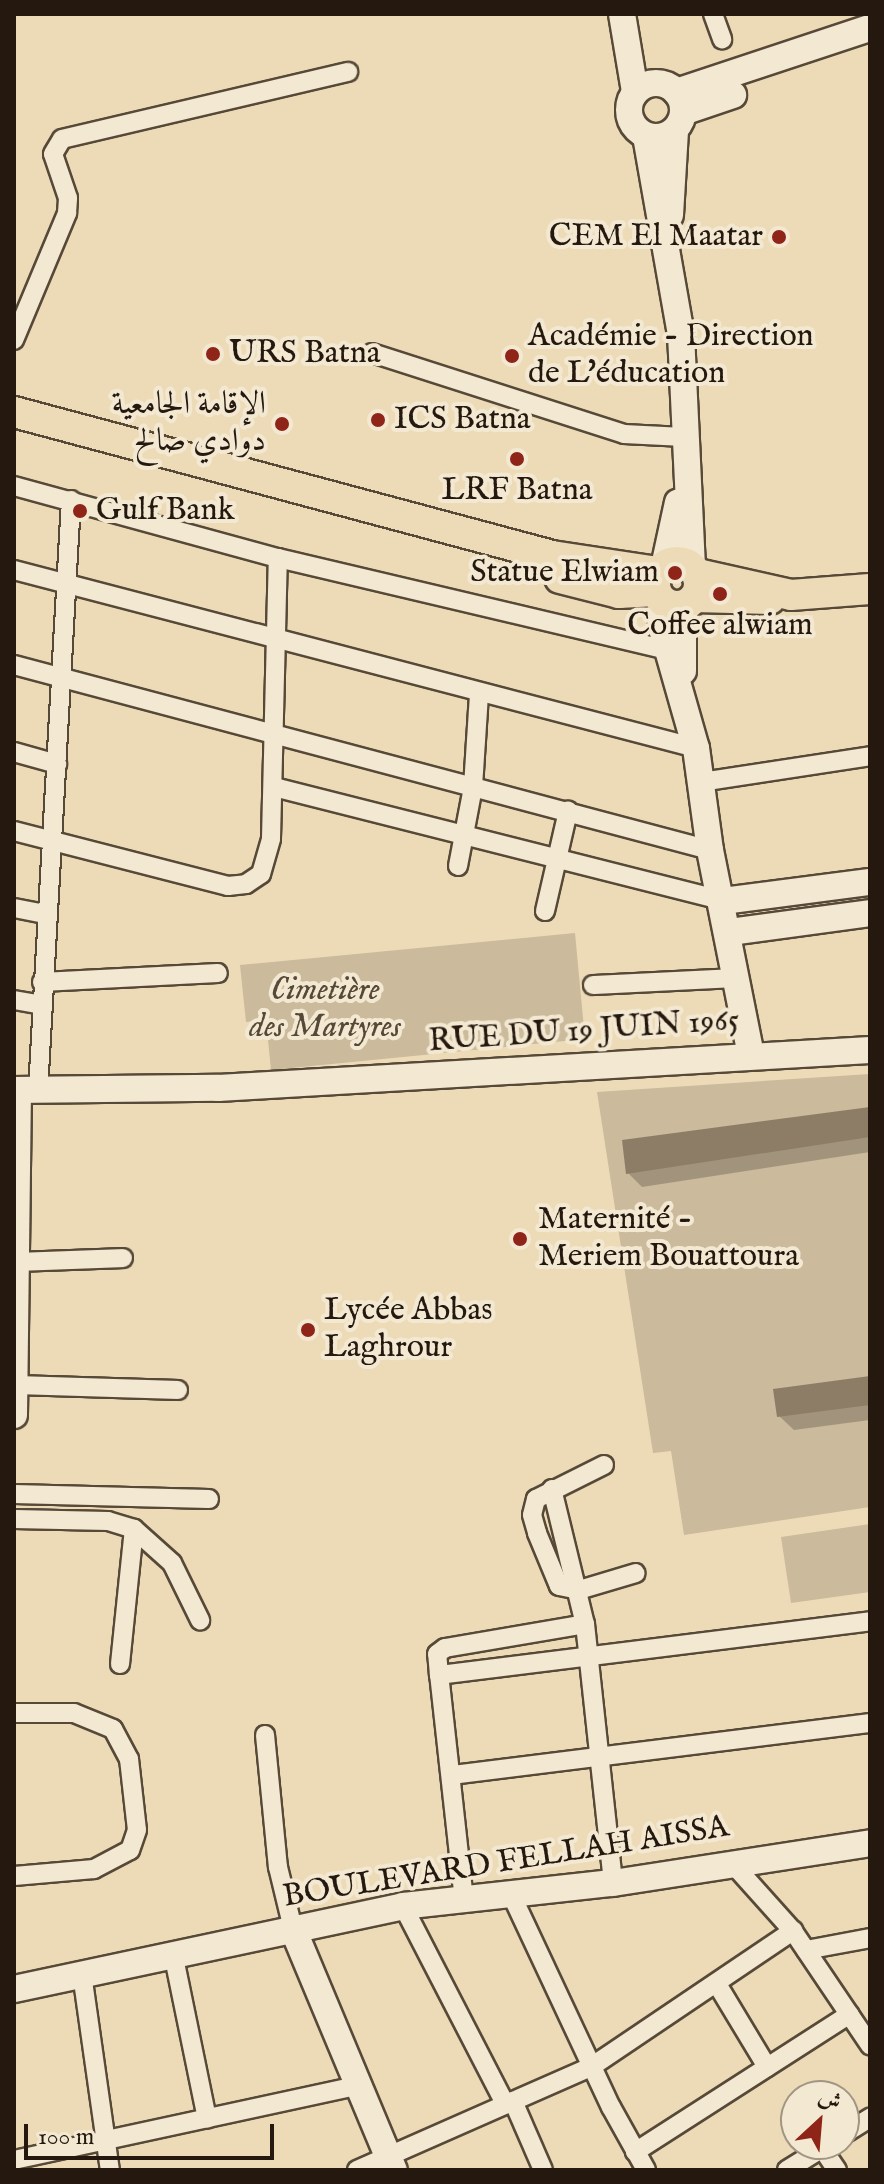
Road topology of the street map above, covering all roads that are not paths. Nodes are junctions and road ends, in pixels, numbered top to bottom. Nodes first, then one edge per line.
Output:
1 (624, 14) edge
2 (713, 14) edge
3 (870, 28) edge
4 (722, 39) dead end
5 (870, 46) edge
6 (348, 72) dead end
7 (635, 92) junction
8 (674, 104) junction
9 (646, 136) junction
10 (670, 266) junction
11 (20, 310) edge
12 (14, 340) edge
13 (372, 353) dead end
14 (14, 412) edge
15 (14, 431) edge
16 (684, 437) junction
17 (14, 486) edge
18 (71, 500) junction
19 (278, 558) junction
20 (14, 570) edge
21 (676, 584) junction
22 (67, 585) junction
23 (870, 589) edge
24 (275, 639) junction
25 (668, 650) junction
26 (14, 665) edge
27 (60, 677) junction
28 (683, 687) junction
29 (479, 695) junction
30 (275, 732) junction
31 (696, 748) junction
32 (14, 752) edge
33 (870, 756) edge
34 (57, 764) junction
35 (701, 782) junction
36 (274, 787) junction
37 (473, 787) junction
38 (568, 811) junction
39 (14, 831) edge
40 (465, 836) junction
41 (51, 843) junction
42 (710, 850) junction
43 (559, 860) junction
44 (458, 866) dead end
45 (870, 882) edge
46 (723, 901) junction
47 (14, 908) edge
48 (545, 911) dead end
49 (870, 913) edge
50 (44, 914) junction
51 (730, 932) junction
52 (218, 973) dead end
53 (737, 978) junction
54 (42, 982) junction
55 (593, 985) dead end
56 (14, 1000) edge
57 (41, 1005) junction
58 (870, 1050) edge
59 (751, 1055) junction
60 (23, 1091) edge
61 (123, 1258) dead end
62 (19, 1262) junction
63 (17, 1385) junction
64 (178, 1390) dead end
65 (14, 1415) edge
66 (604, 1465) dead end
67 (552, 1489) junction
68 (14, 1494) edge
69 (209, 1499) dead end
70 (14, 1519) edge
71 (134, 1529) junction
72 (636, 1573) dead end
73 (579, 1590) junction
74 (200, 1620) dead end
75 (870, 1621) edge
76 (585, 1624) junction
77 (590, 1655) junction
78 (120, 1664) dead end
79 (439, 1675) junction
80 (14, 1713) edge
81 (870, 1723) edge
82 (265, 1735) dead end
83 (601, 1755) junction
84 (452, 1775) junction
85 (870, 1843) edge
86 (732, 1863) junction
87 (14, 1876) edge
88 (613, 1883) junction
89 (512, 1896) junction
90 (464, 1900) junction
91 (403, 1906) junction
92 (293, 1929) junction
93 (793, 1931) junction
94 (870, 1938) edge
95 (806, 1950) junction
96 (173, 1953) junction
97 (82, 1974) junction
98 (717, 1984) junction
99 (14, 1989) edge
100 (850, 2014) junction
101 (870, 2045) edge
102 (591, 2067) junction
103 (767, 2067) junction
104 (356, 2086) junction
105 (509, 2102) junction
106 (207, 2119) junction
107 (106, 2142) junction
108 (635, 2152) junction
109 (14, 2160) edge
110 (391, 2163) edge
111 (110, 2170) edge
112 (357, 2170) edge
113 (543, 2170) edge
114 (646, 2170) edge

1 - 7 street
1 - 8 street
2 - 4 street
3 - 8 street
5 - 8 street
6 - 11 street
7 - 8 street
7 - 9 street
8 - 9 street
8 - 10 street
9 - 10 street
10 - 16 street
11 - 12 street
13 - 16 street
14 - 21 main road
15 - 21 main road
16 - 21 street
17 - 18 street
18 - 19 street
18 - 22 street
19 - 24 street
19 - 25 street
20 - 22 street
21 - 23 main road
21 - 25 street
21 - 28 street
22 - 24 street
22 - 27 street
24 - 29 street
24 - 30 street
25 - 28 street
26 - 27 street
27 - 30 street
27 - 34 street
28 - 31 street
29 - 31 street
29 - 37 street
30 - 36 street
30 - 37 street
31 - 35 street
32 - 34 street
33 - 35 street
34 - 41 street
35 - 42 street
36 - 40 street
36 - 41 street
37 - 38 street
37 - 40 street
38 - 42 street
38 - 43 street
39 - 41 street
40 - 43 street
40 - 44 street
41 - 50 street
42 - 46 street
43 - 46 street
43 - 48 street
45 - 46 street
46 - 51 street
47 - 50 street
49 - 51 street
50 - 54 street
51 - 53 street
52 - 54 street
53 - 55 street
53 - 59 street
54 - 57 street
56 - 57 street
57 - 60 street
58 - 59 street, RUE DU 19 JUIN 1965
59 - 60 street, RUE DU 19 JUIN 1965
60 - 62 street
61 - 62 street
62 - 63 street
63 - 64 street
63 - 65 street
66 - 67 street
67 - 73 street
67 - 73 street
68 - 69 street
70 - 71 street
71 - 74 street
71 - 78 street
72 - 73 street
73 - 76 street
75 - 77 street
76 - 77 street
76 - 79 street
77 - 79 street
77 - 83 street
79 - 84 street
80 - 87 street
81 - 83 street
82 - 92 street
83 - 84 street
83 - 88 street
84 - 90 street
85 - 86 street, BOULEVARD FELLAH AISSA
86 - 88 street, BOULEVARD FELLAH AISSA
86 - 93 street
88 - 89 street, BOULEVARD FELLAH AISSA
89 - 90 street, BOULEVARD FELLAH AISSA
89 - 102 street
90 - 91 street, BOULEVARD FELLAH AISSA
91 - 92 street, BOULEVARD FELLAH AISSA
91 - 105 street
92 - 96 street, BOULEVARD FELLAH AISSA
92 - 104 street
93 - 95 street
93 - 98 street
94 - 95 street
95 - 100 street
96 - 97 street, BOULEVARD FELLAH AISSA
96 - 106 street
97 - 99 street, BOULEVARD FELLAH AISSA
97 - 107 street
98 - 102 street
98 - 103 street
100 - 101 street
100 - 103 street
102 - 105 street
102 - 108 street
103 - 108 street
104 - 106 street
104 - 110 street
105 - 110 street
105 - 113 street
106 - 107 street
107 - 109 street
107 - 111 street
108 - 114 street
110 - 112 street

